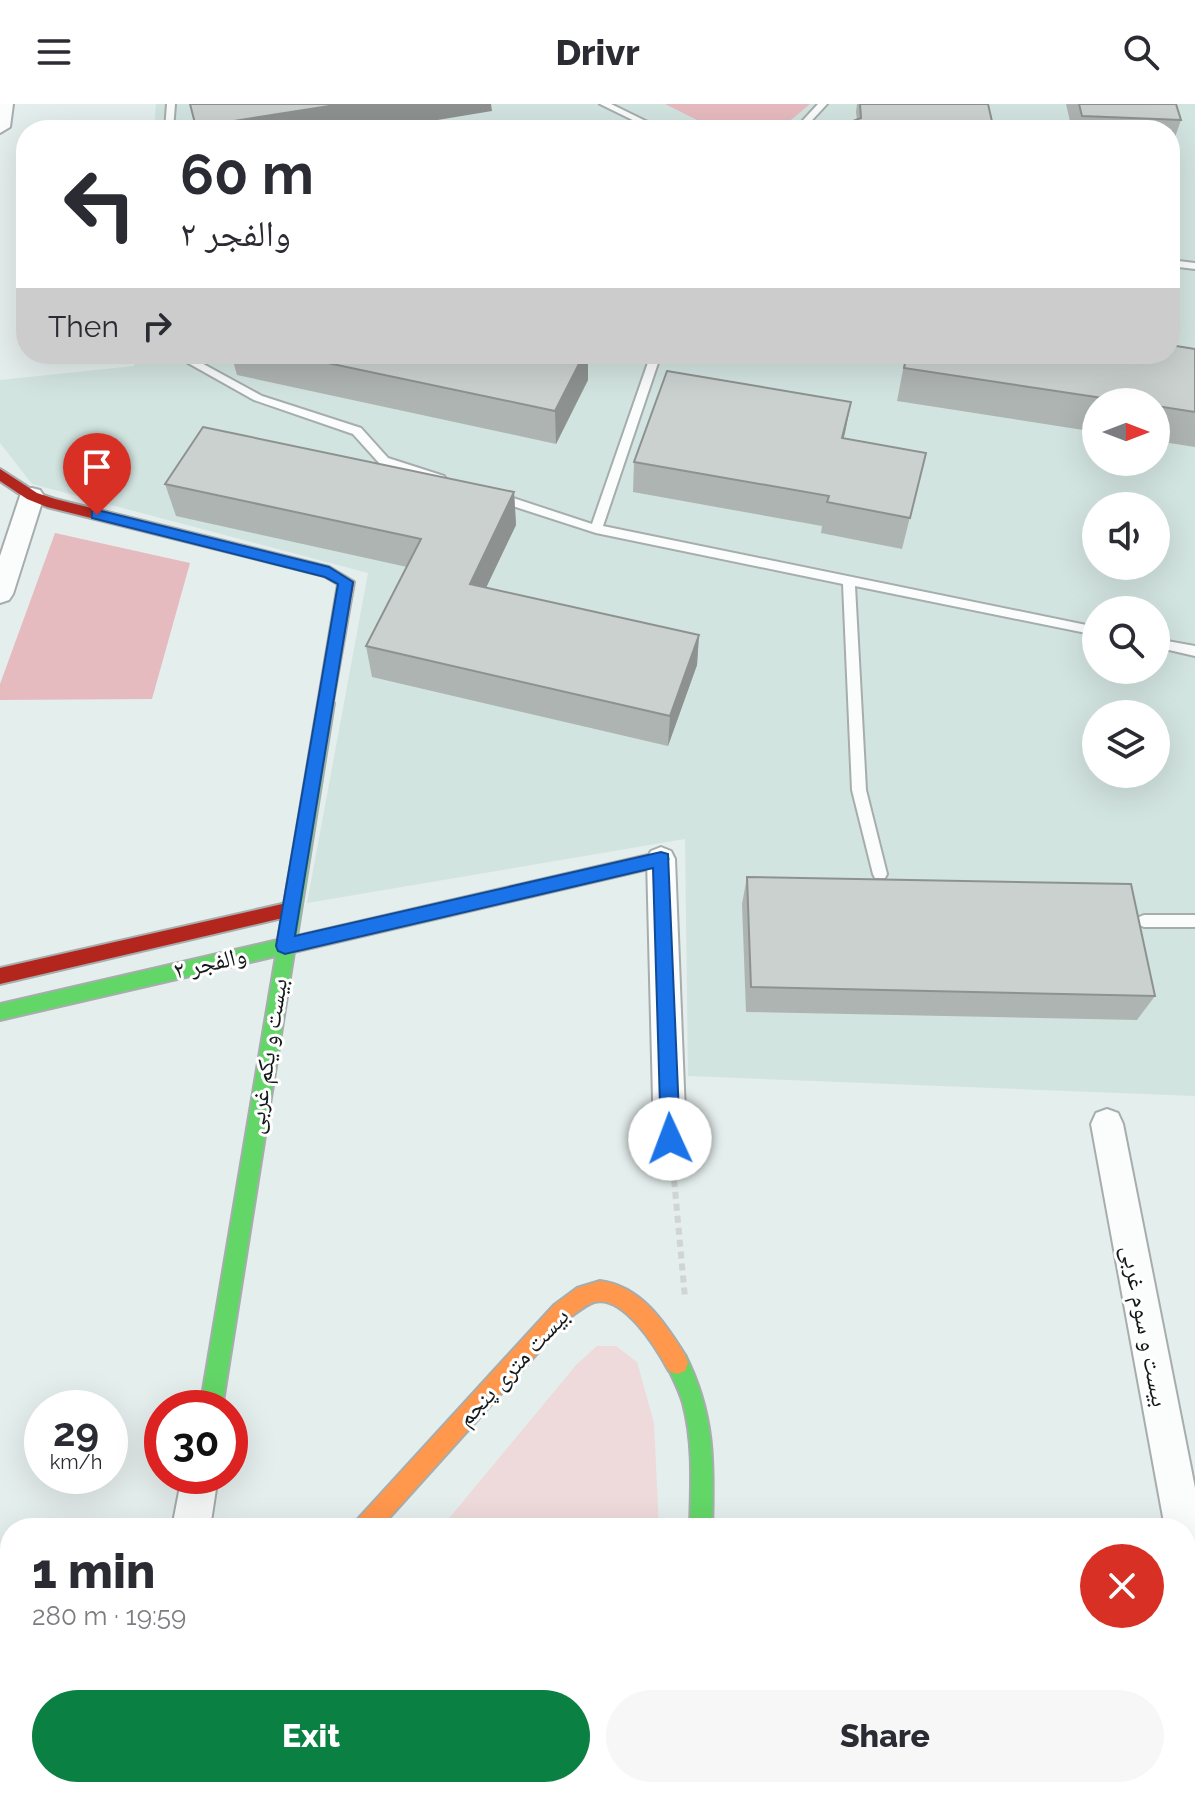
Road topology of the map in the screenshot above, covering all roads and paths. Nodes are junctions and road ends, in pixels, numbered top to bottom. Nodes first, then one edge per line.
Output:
1 (4, 104) edge
2 (604, 104) edge
3 (823, 104) edge
4 (638, 120) edge
5 (808, 120) edge
6 (0, 127) edge
7 (195, 364) edge
8 (653, 364) edge
9 (0, 474) edge
10 (460, 485) edge
11 (490, 495) edge
12 (32, 496) junction
13 (596, 529) junction
14 (849, 581) junction
15 (0, 594) edge
16 (1082, 628) edge
17 (1170, 646) edge
18 (1195, 651) edge
19 (661, 859) joint
20 (880, 874) dead end
21 (291, 909) junction
22 (1144, 921) dead end
23 (1195, 921) edge
24 (285, 946) junction
25 (0, 976) edge
26 (0, 1012) edge
27 (1107, 1124) dead end
28 (670, 1139) joint
29 (686, 1307) dead end
30 (214, 1390) edge
31 (197, 1494) edge
32 (193, 1518) edge
33 (374, 1518) edge
34 (701, 1518) edge
35 (1182, 1518) edge

1 - 6 street
2 - 4 lane
3 - 5 lane
7 - 10 lane
8 - 13 lane
9 - 12 street
11 - 13 lane
12 - 15 street
12 - 21 street, بیست و یکم غربی
13 - 14 lane
14 - 16 lane
14 - 20 lane
17 - 18 lane
19 - 24 street, والفجر ۲
19 - 28 street, والفجر ۲
21 - 24 street, بیست و یکم غربی
21 - 25 street, والفجر ۲
22 - 23 lane
24 - 26 street, والفجر ۲
24 - 30 street, بیست و یکم غربی
27 - 35 street, بیست و سوم غربی
28 - 29 path
31 - 32 street
33 - 34 street, بیست متری پنجم

